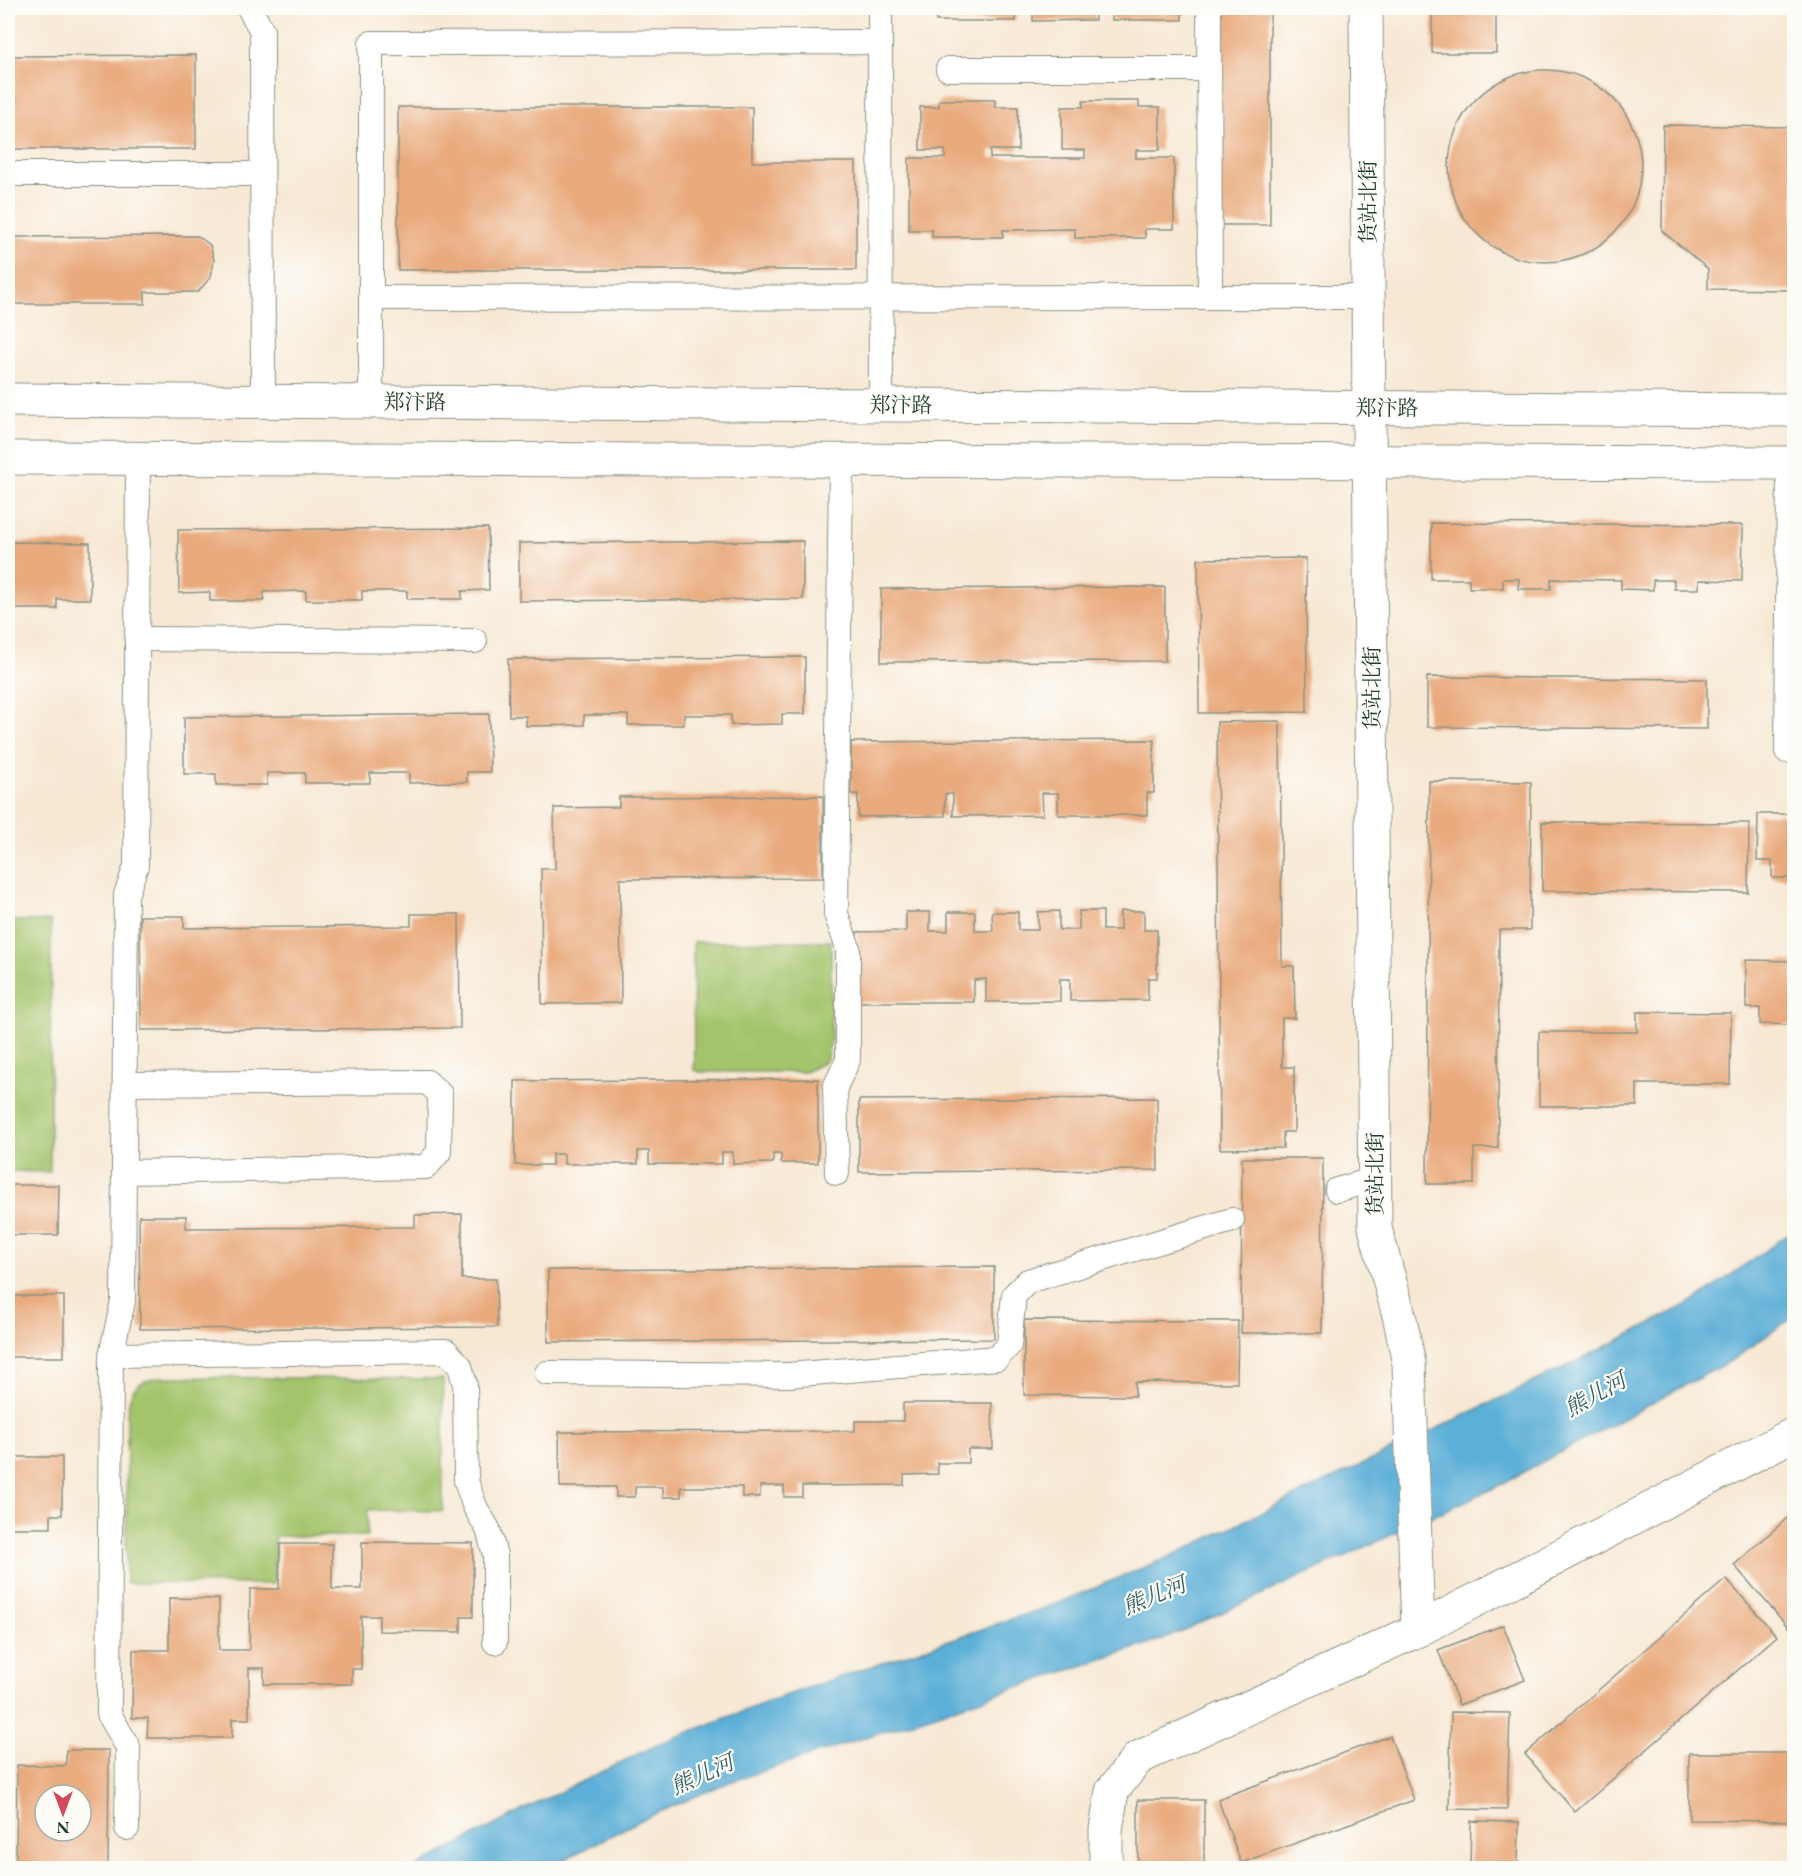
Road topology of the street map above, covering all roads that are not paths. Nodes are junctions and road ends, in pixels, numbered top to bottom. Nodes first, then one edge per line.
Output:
1 (249, 8) edge
2 (880, 8) edge
3 (1209, 8) edge
4 (1366, 8) edge
5 (880, 42) junction
6 (948, 69) dead end
7 (1209, 69) junction
8 (8, 174) edge
9 (262, 174) junction
10 (1210, 297) junction
11 (1369, 297) junction
12 (371, 298) junction
13 (881, 298) junction
14 (8, 400) edge
15 (263, 402) junction
16 (371, 402) junction
17 (881, 405) junction
18 (1370, 408) junction
19 (1794, 410) edge
20 (8, 458) edge
21 (138, 458) junction
22 (841, 460) junction
23 (1370, 462) junction
24 (1792, 463) edge
25 (1791, 615) edge
26 (137, 639) junction
27 (475, 641) dead end
28 (1794, 751) edge
29 (125, 1084) junction
30 (124, 1172) junction
31 (837, 1173) dead end
32 (1375, 1179) junction
33 (1337, 1190) dead end
34 (1232, 1220) dead end
35 (111, 1355) junction
36 (547, 1373) dead end
37 (1794, 1434) edge
38 (1418, 1630) junction
39 (495, 1642) dead end
40 (127, 1828) dead end
41 (1106, 1869) edge

1 - 9 lane
2 - 5 lane
3 - 7 lane
4 - 11 main road, 货站北街
5 - 12 lane
5 - 13 lane
6 - 7 lane
7 - 10 lane
8 - 9 lane
9 - 15 lane
10 - 11 lane
10 - 13 lane
11 - 18 main road, 货站北街
12 - 13 lane
12 - 16 lane
13 - 17 lane
14 - 15 main road, 郑汴路
15 - 16 main road, 郑汴路
16 - 17 main road, 郑汴路
17 - 18 main road, 郑汴路
18 - 19 main road, 郑汴路
18 - 23 main road, 货站北街
20 - 21 main road
21 - 22 main road
21 - 26 lane
22 - 23 main road
22 - 31 lane
23 - 24 main road
23 - 32 main road, 货站北街
24 - 25 lane
25 - 28 lane
26 - 27 lane
26 - 29 lane
29 - 30 lane
29 - 30 lane
30 - 35 lane
32 - 33 lane
32 - 38 main road, 货站北街
34 - 36 lane
35 - 39 lane
35 - 40 lane
37 - 38 main road
38 - 41 main road

